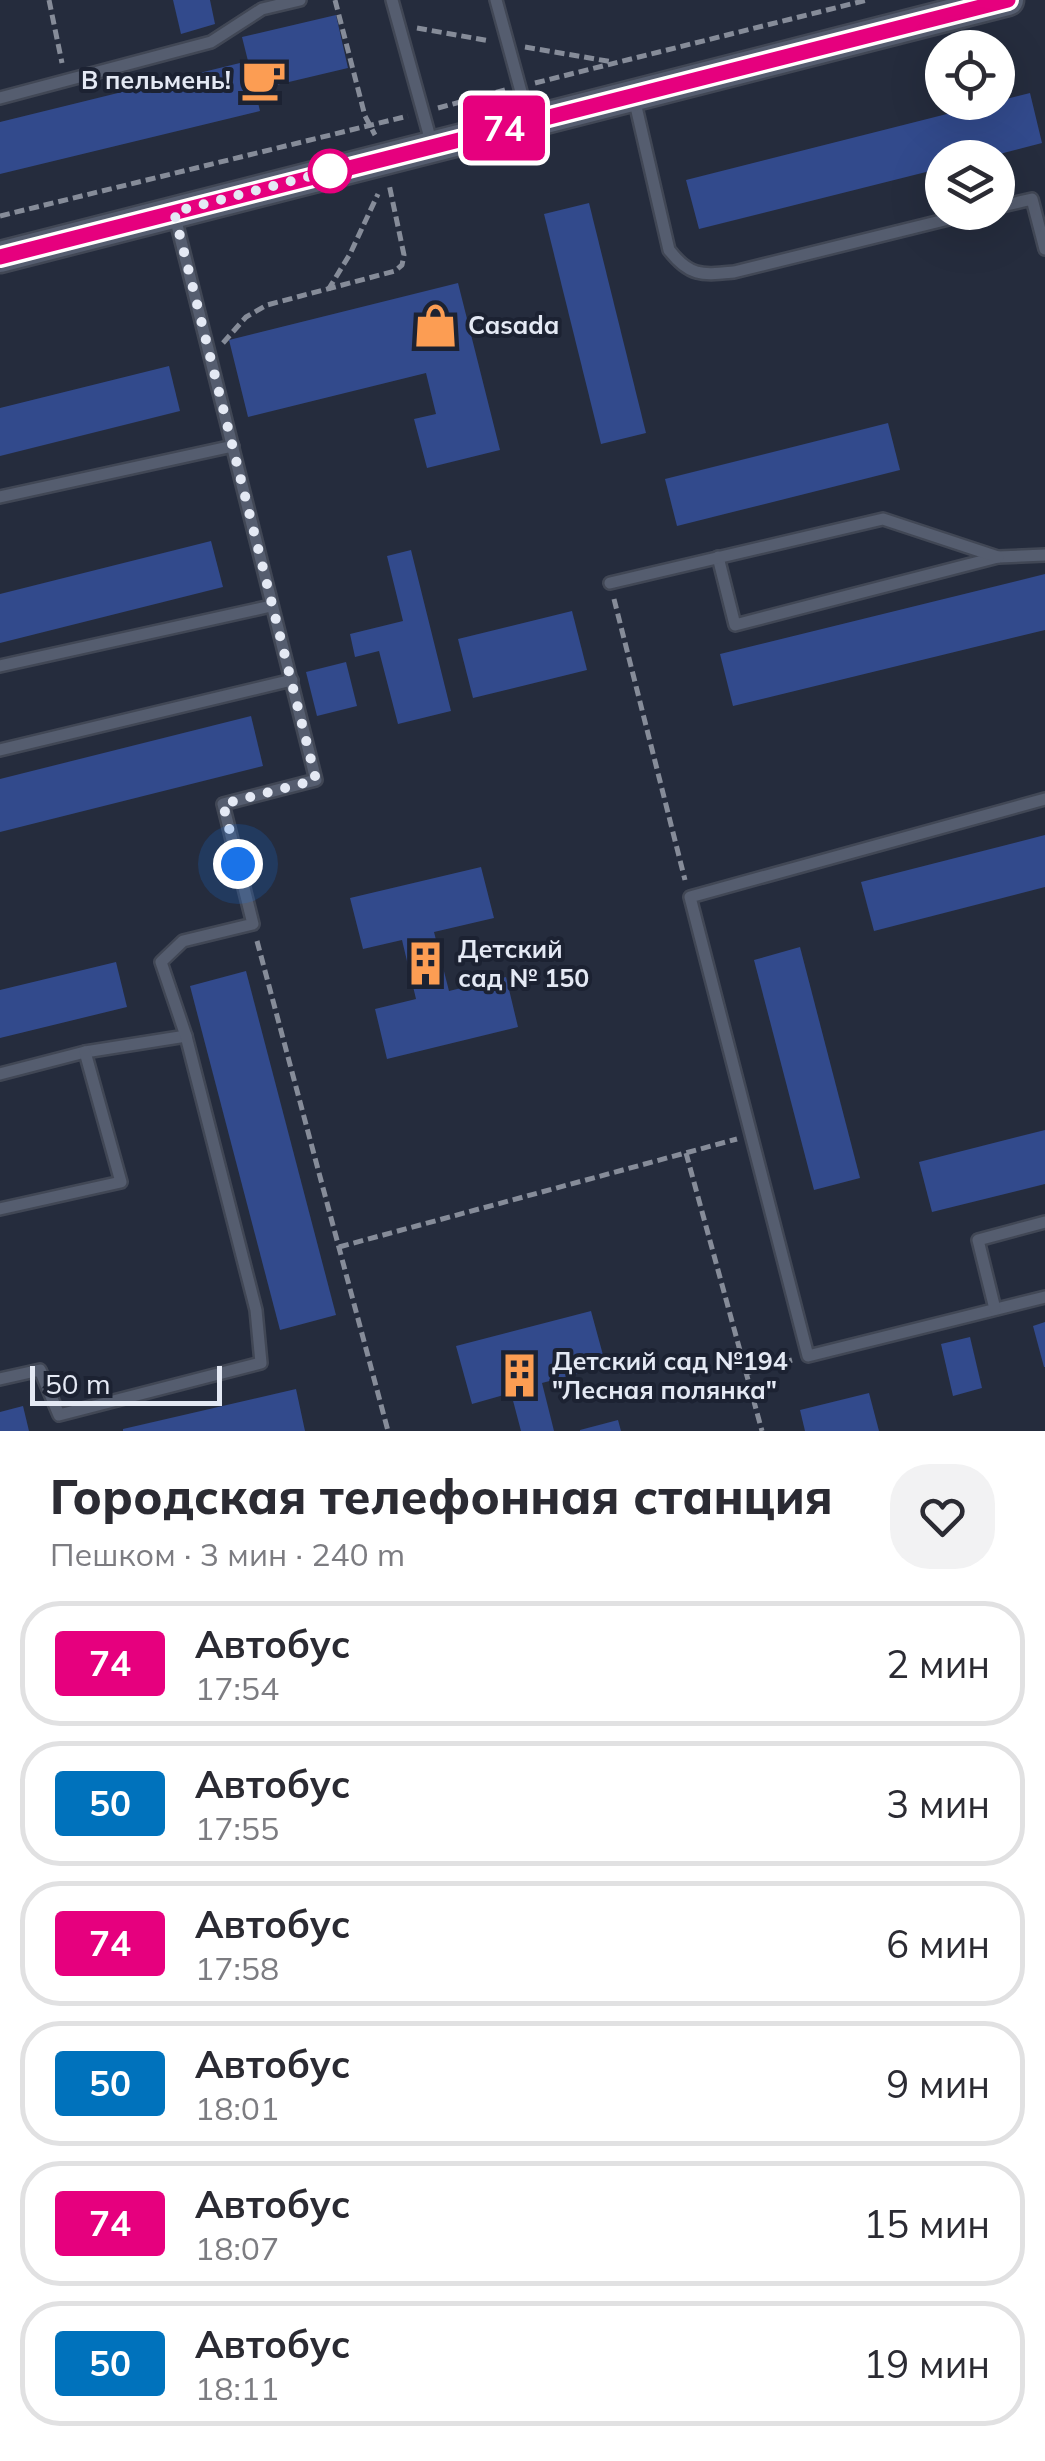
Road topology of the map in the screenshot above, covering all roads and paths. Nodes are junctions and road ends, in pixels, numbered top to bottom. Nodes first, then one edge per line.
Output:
1 (49, 0) edge
2 (300, 0) edge
3 (335, 0) edge
4 (392, 0) edge
5 (496, 0) edge
6 (1008, 0) edge
7 (261, 4) edge
8 (66, 80) junction
9 (633, 94) junction
10 (0, 98) edge
11 (529, 122) junction
12 (370, 125) dead end
13 (432, 146) junction
14 (390, 191) dead end
15 (378, 194) dead end
16 (1015, 203) edge
17 (174, 212) junction
18 (925, 225) edge
19 (1045, 249) edge
20 (0, 257) edge
21 (328, 290) junction
22 (210, 357) junction
23 (233, 446) junction
24 (0, 497) edge
25 (1045, 555) edge
26 (718, 557) junction
27 (998, 557) junction
28 (610, 583) joint
29 (271, 606) junction
30 (0, 666) edge
31 (292, 680) junction
32 (0, 750) edge
33 (1045, 799) edge
34 (690, 897) junction
35 (253, 924) junction
36 (186, 1036) junction
37 (85, 1052) junction
38 (0, 1074) edge
39 (751, 1135) junction
40 (686, 1152) junction
41 (0, 1210) edge
42 (1045, 1222) edge
43 (339, 1246) junction
44 (1045, 1296) edge
45 (995, 1309) junction
46 (808, 1356) junction
47 (746, 1372) junction
48 (0, 1379) edge
49 (388, 1431) edge
50 (762, 1431) edge

1 - 8 path
2 - 7 lane
3 - 12 path
4 - 13 lane
5 - 11 lane
6 - 9 street
7 - 8 lane
8 - 10 lane
9 - 11 street
9 - 18 lane
11 - 13 street
13 - 17 street
14 - 21 path
15 - 21 path
16 - 19 lane
17 - 20 street
17 - 22 lane
21 - 22 path
22 - 23 lane
23 - 24 lane
23 - 29 lane
25 - 27 lane
26 - 27 lane
26 - 27 lane
26 - 28 lane
28 - 34 path
29 - 30 lane
29 - 31 lane
31 - 32 lane
31 - 35 lane
33 - 34 lane
34 - 39 lane
35 - 36 lane
35 - 43 path
36 - 37 lane
36 - 48 lane
37 - 38 lane
37 - 41 lane
39 - 40 path
39 - 46 lane
40 - 43 path
40 - 47 path
42 - 45 lane
43 - 49 path
44 - 45 lane
45 - 46 lane
46 - 47 path
47 - 50 path

